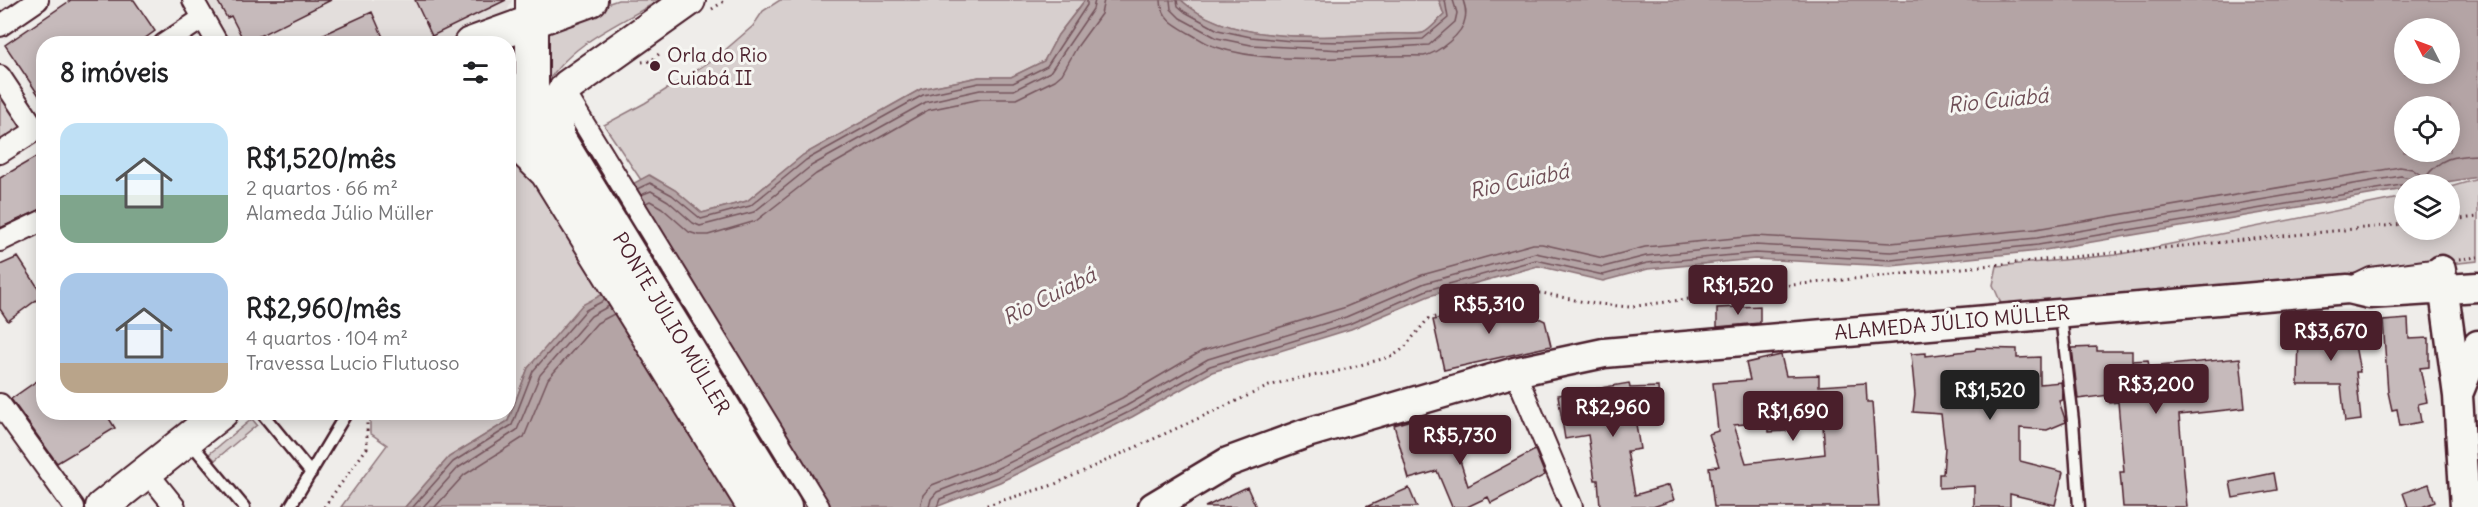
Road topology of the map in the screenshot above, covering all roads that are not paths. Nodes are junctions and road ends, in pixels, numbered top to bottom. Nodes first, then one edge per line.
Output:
1 (38, 0) edge
2 (193, 0) edge
3 (591, 0) edge
4 (689, 0) edge
5 (203, 18) junction
6 (1, 24) edge
7 (504, 31) edge
8 (176, 36) edge
9 (213, 36) edge
10 (516, 57) edge
11 (516, 57) edge
12 (0, 76) edge
13 (531, 90) junction
14 (567, 120) junction
15 (36, 122) edge
16 (36, 130) edge
17 (516, 143) edge
18 (0, 153) edge
19 (545, 170) junction
20 (36, 224) edge
21 (0, 241) edge
22 (2478, 267) edge
23 (2441, 279) junction
24 (2478, 287) edge
25 (2061, 312) junction
26 (2478, 345) edge
27 (1515, 372) junction
28 (2458, 396) junction
29 (0, 404) edge
30 (212, 420) edge
31 (268, 420) edge
32 (342, 420) edge
33 (188, 439) junction
34 (311, 473) junction
35 (155, 482) dead end
36 (74, 507) edge
37 (102, 507) edge
38 (175, 507) edge
39 (244, 507) edge
40 (290, 507) edge
41 (754, 507) edge
42 (785, 507) edge
43 (801, 507) edge
44 (819, 507) edge
45 (1153, 507) edge
46 (1572, 507) edge
47 (2079, 507) edge
48 (2465, 507) edge

1 - 6 street
2 - 5 street
3 - 7 main road
4 - 14 main road
5 - 8 street
5 - 9 street
10 - 13 main road
11 - 13 main road
12 - 15 street
13 - 19 main road
14 - 42 main road, PONTE JÚLIO MÜLLER
14 - 43 street
14 - 44 street
16 - 18 street
17 - 19 main road
19 - 41 main road, PONTE JÚLIO MÜLLER
20 - 21 street
22 - 23 main road, ALAMEDA JÚLIO MÜLLER
23 - 24 main road, ALAMEDA JÚLIO MÜLLER
23 - 25 main road, ALAMEDA JÚLIO MÜLLER
23 - 28 main road
25 - 27 main road, ALAMEDA JÚLIO MÜLLER
25 - 47 lane
26 - 28 main road
27 - 45 main road, ALAMEDA JÚLIO MÜLLER
27 - 46 street
28 - 48 main road
29 - 36 street
30 - 33 main road
31 - 34 lane
32 - 34 lane
33 - 37 main road
33 - 39 lane
34 - 40 lane
35 - 38 street

